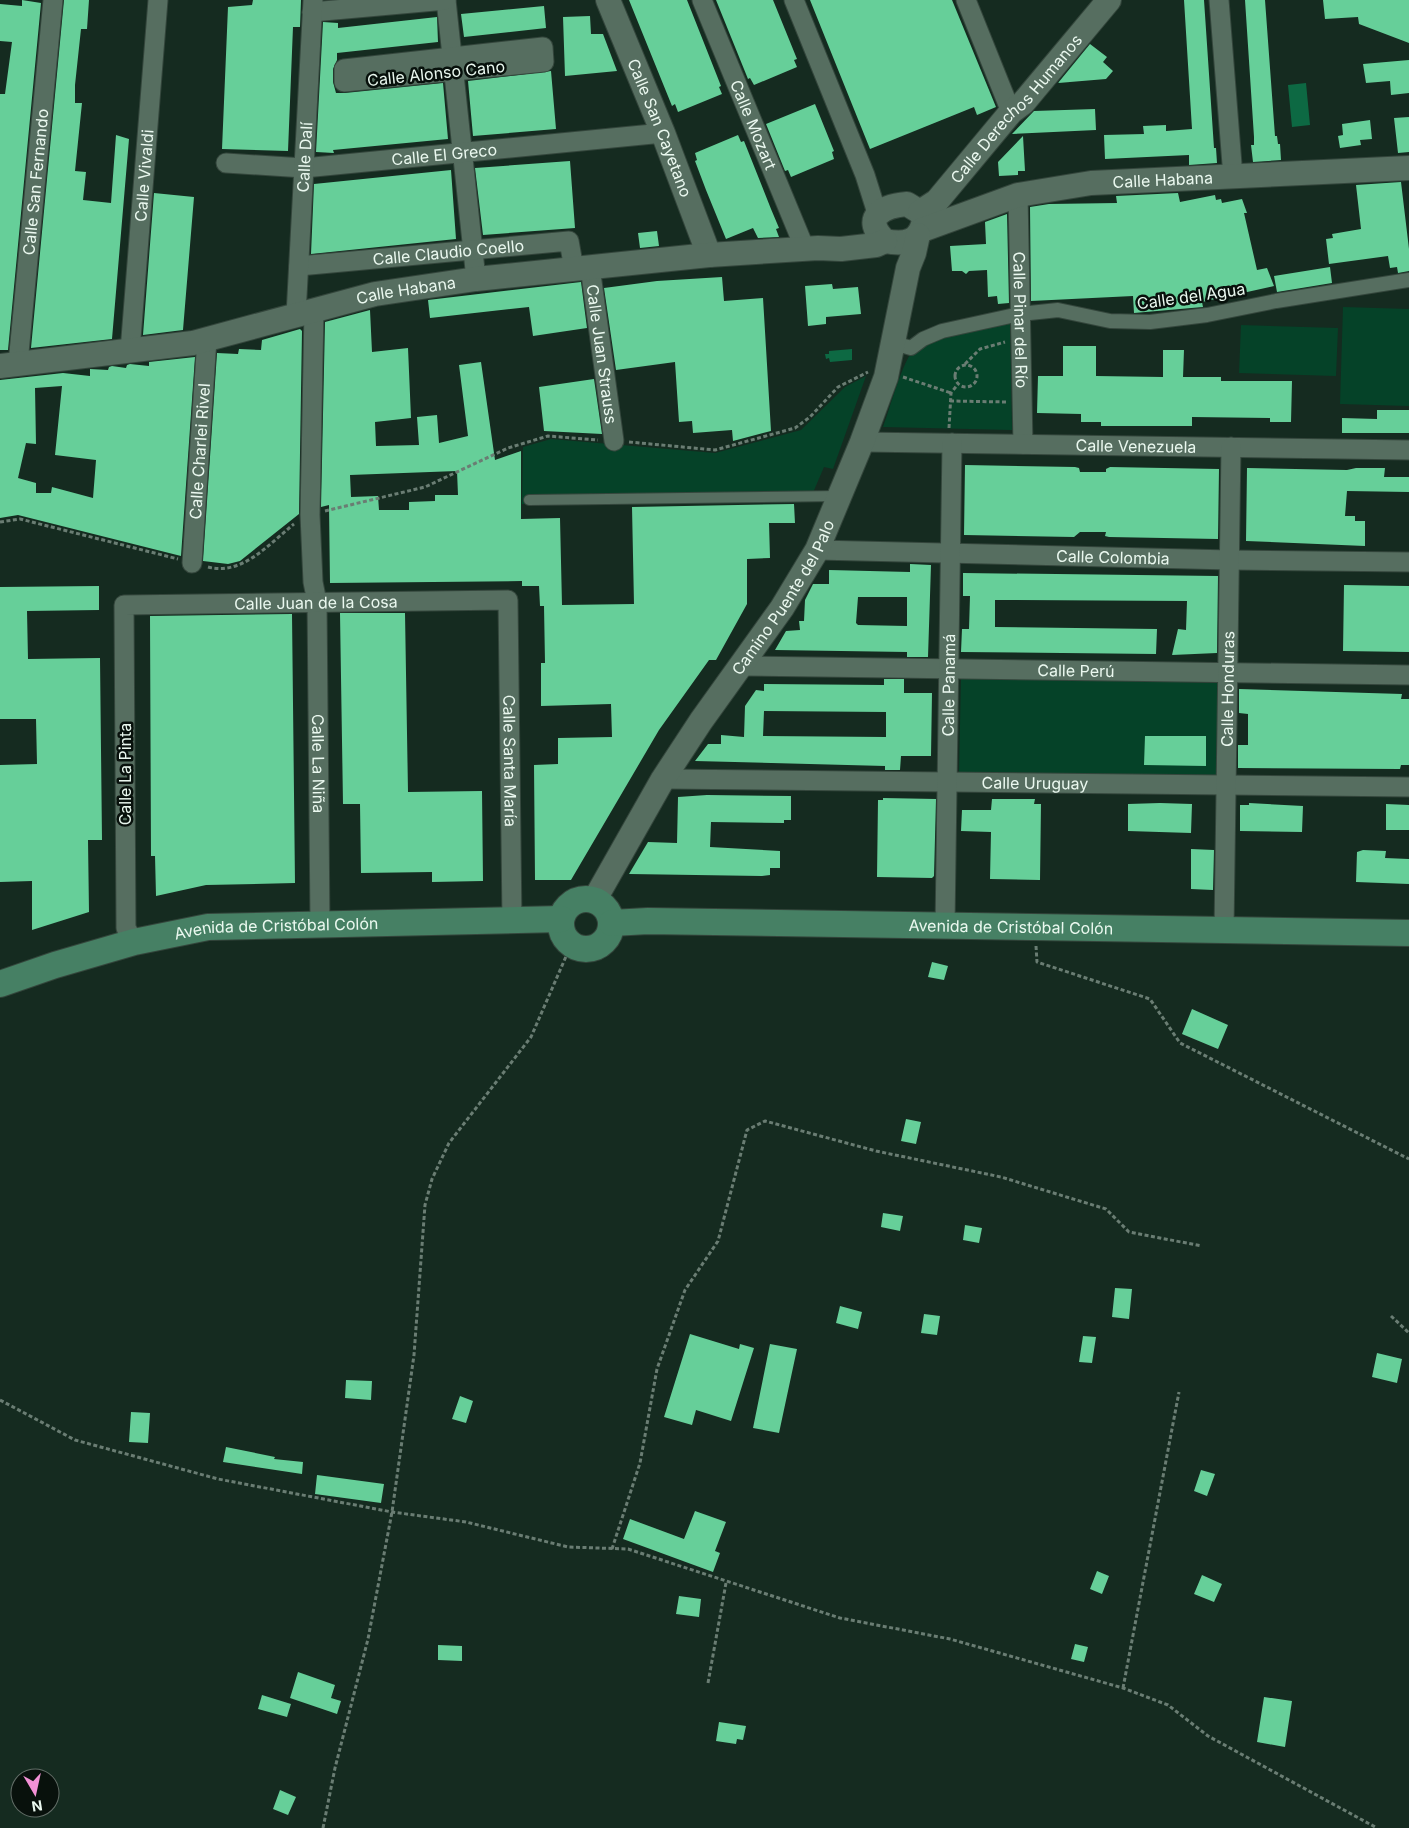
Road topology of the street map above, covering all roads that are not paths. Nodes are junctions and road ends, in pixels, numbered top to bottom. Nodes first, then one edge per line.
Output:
1 (53, 0) edge
2 (158, 0) edge
3 (446, 0) edge
4 (608, 0) edge
5 (702, 0) edge
6 (794, 0) edge
7 (966, 0) edge
8 (1109, 0) edge
9 (1220, 0) edge
10 (313, 6) edge
11 (1011, 112) junction
12 (662, 134) junction
13 (462, 152) junction
14 (226, 163) dead end
15 (304, 168) junction
16 (1409, 168) edge
17 (1234, 177) junction
18 (1018, 195) junction
19 (899, 228) junction
20 (811, 249) junction
21 (473, 250) junction
22 (709, 255) junction
23 (299, 266) junction
24 (582, 268) junction
25 (476, 279) junction
26 (1409, 280) edge
27 (305, 312) junction
28 (1020, 314) junction
29 (207, 339) junction
30 (894, 343) junction
31 (130, 351) junction
32 (9, 365) edge
33 (951, 437) junction
34 (614, 441) road end
35 (862, 442) junction
36 (1023, 444) junction
37 (1231, 448) junction
38 (1409, 450) edge
39 (840, 496) junction
40 (529, 500) dead end
41 (816, 550) junction
42 (951, 553) junction
43 (1230, 560) junction
44 (1409, 562) edge
45 (192, 563) road end
46 (508, 600) joint
47 (317, 602) junction
48 (124, 605) joint
49 (742, 666) junction
50 (949, 668) junction
51 (1228, 672) junction
52 (1409, 674) edge
53 (663, 779) junction
54 (947, 782) junction
55 (1226, 785) junction
56 (1409, 787) edge
57 (595, 899) junction
58 (560, 919) junction
59 (512, 921) junction
60 (612, 923) junction
61 (320, 924) junction
62 (945, 926) junction
63 (1224, 930) junction
64 (1409, 933) edge
65 (134, 942) junction
66 (0, 984) edge

1 - 32 street, Calle San Fernando
2 - 31 street, Calle Vivaldi
3 - 10 street
3 - 13 street
4 - 12 street, Calle San Cayetano
5 - 20 street, Calle Mozart
6 - 19 street
7 - 11 street
8 - 11 street, Calle Derechos Humanos
9 - 17 street
10 - 15 street, Calle Dalí
11 - 19 street, Calle Derechos Humanos
12 - 13 street, Calle El Greco
12 - 22 street, Calle San Cayetano
13 - 15 street, Calle El Greco
13 - 21 street
14 - 15 street, Calle El Greco
15 - 23 street, Calle Dalí
16 - 17 street, Calle Habana
17 - 18 street, Calle Habana
18 - 19 street, Calle Habana
18 - 28 street, Calle Pinar del Río
19 - 20 street, Calle Habana
19 - 30 street, Camino Puente del Palo
20 - 22 street, Calle Habana
21 - 23 street, Calle Claudio Coello
21 - 24 street, Calle Claudio Coello
21 - 25 street
22 - 24 street, Calle Habana
23 - 27 street, Calle Dalí
24 - 25 street, Calle Habana
24 - 34 street, Calle Juan Strauss
25 - 27 street, Calle Habana
26 - 28 street, Calle del Agua
27 - 29 street, Calle Habana
27 - 47 street, Calle Dalí
28 - 30 street, Calle del Agua
28 - 36 street, Calle Pinar del Río
29 - 31 street, Calle Habana
29 - 45 street, Calle Charlei Rivel
30 - 35 street, Camino Puente del Palo
31 - 32 street, Calle Habana
33 - 35 street, Calle Venezuela
33 - 36 street, Calle Venezuela
33 - 42 street, Calle Panamá
35 - 39 street, Camino Puente del Palo
36 - 37 street, Calle Venezuela
37 - 38 street, Calle Venezuela
37 - 43 street, Calle Honduras
39 - 40 lane
39 - 41 street, Camino Puente del Palo
41 - 42 street, Calle Colombia
41 - 49 street, Camino Puente del Palo
42 - 43 street, Calle Colombia
42 - 50 street, Calle Panamá
43 - 44 street, Calle Colombia
43 - 51 street, Calle Honduras
46 - 47 street, Calle Juan de la Cosa
46 - 59 street, Calle Santa María
47 - 48 street, Calle Juan de la Cosa
47 - 61 street, Calle La Niña
48 - 65 street, Calle La Pinta
49 - 50 street, Calle Perú
49 - 53 street, Camino Puente del Palo
50 - 51 street, Calle Perú
50 - 54 street, Calle Panamá
51 - 52 street, Calle Perú
51 - 55 street, Calle Honduras
53 - 54 street, Calle Uruguay
53 - 57 street, Camino Puente del Palo
54 - 55 street, Calle Uruguay
54 - 62 street, Calle Panamá
55 - 56 street, Calle Uruguay
55 - 63 street, Calle Honduras
57 - 58 main road
57 - 60 main road
58 - 59 main road, Avenida de Cristóbal Colón
58 - 60 main road
59 - 61 main road, Avenida de Cristóbal Colón
60 - 62 main road, Avenida de Cristóbal Colón
61 - 65 main road, Avenida de Cristóbal Colón
62 - 63 main road, Avenida de Cristóbal Colón
63 - 64 main road, Avenida de Cristóbal Colón
65 - 66 main road, Avenida de Cristóbal Colón

